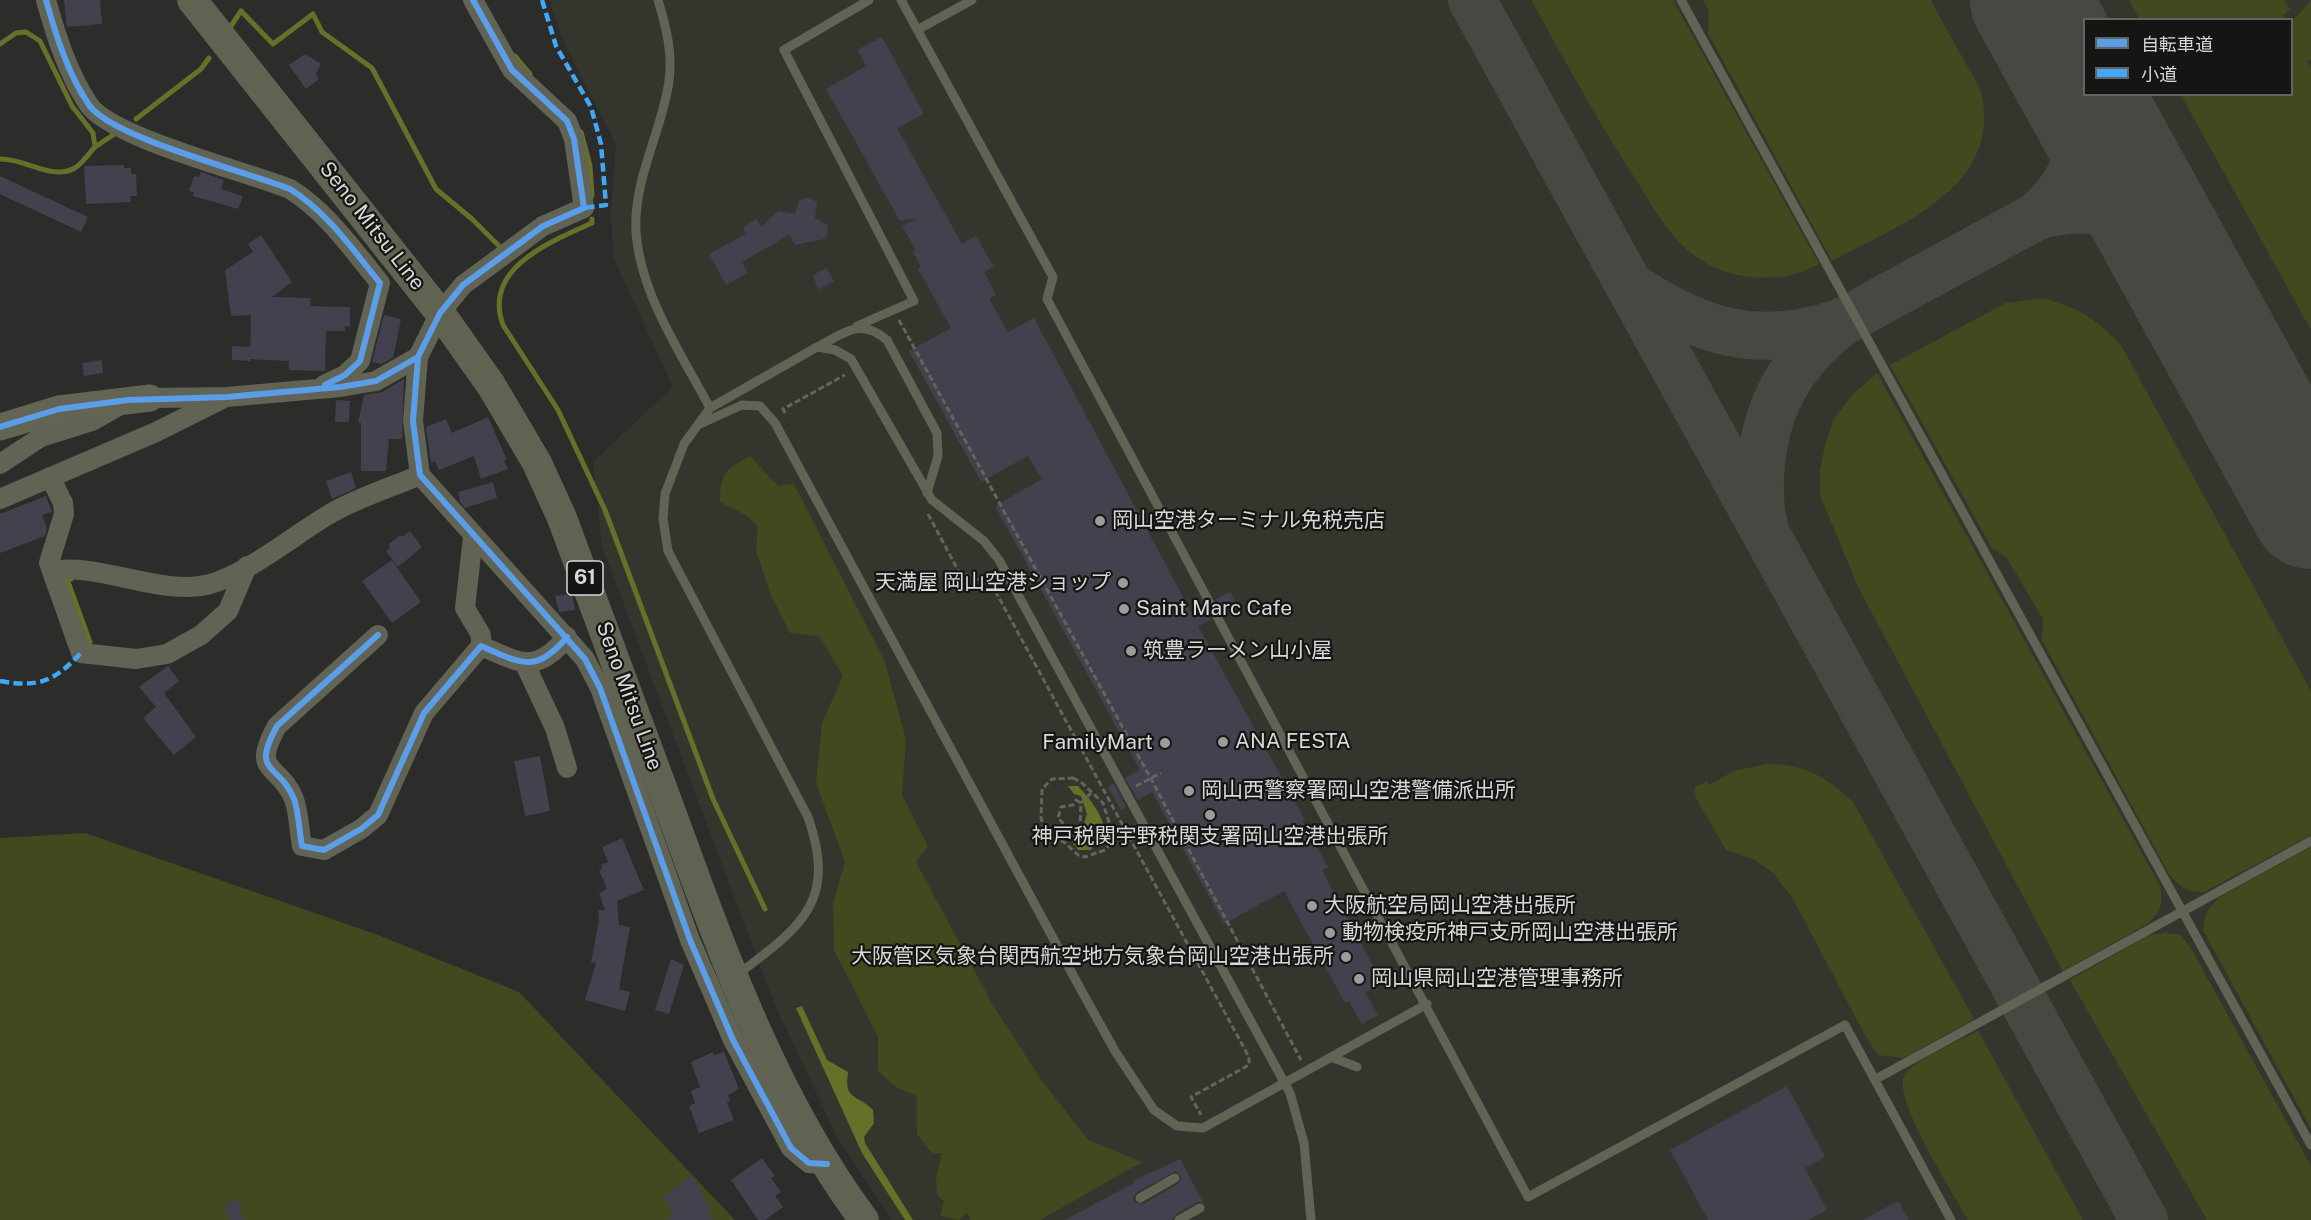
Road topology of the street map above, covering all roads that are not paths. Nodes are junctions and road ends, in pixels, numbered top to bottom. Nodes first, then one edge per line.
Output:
1 (46, 0) edge
2 (192, 0) edge
3 (473, 0) edge
4 (658, 0) edge
5 (869, 0) edge
6 (901, 0) edge
7 (972, 0) edge
8 (1681, 0) edge
9 (917, 30) junction
10 (333, 176) junction
11 (304, 197) junction
12 (440, 313) junction
13 (857, 327) junction
14 (818, 347) junction
15 (418, 357) junction
16 (317, 389) junction
17 (227, 397) junction
18 (139, 399) junction
19 (710, 408) junction
20 (698, 425) junction
21 (0, 427) edge
22 (0, 464) edge
23 (420, 475) junction
24 (50, 477) junction
25 (927, 493) junction
26 (0, 499) edge
27 (473, 537) junction
28 (247, 566) junction
29 (52, 571) junction
30 (378, 635) dead end
31 (567, 637) junction
32 (481, 646) junction
33 (524, 663) junction
34 (567, 768) dead end
35 (2311, 841) edge
36 (2183, 912) junction
37 (722, 983) junction
38 (1427, 1004) junction
39 (1331, 1057) junction
40 (1357, 1067) dead end
41 (1876, 1079) junction
42 (1286, 1082) junction
43 (2311, 1145) edge
44 (1175, 1178) dead end
45 (1140, 1198) dead end
46 (1200, 1208) dead end
47 (864, 1220) edge
48 (1179, 1220) edge
49 (1311, 1220) edge
50 (1952, 1220) edge

1 - 11 street
2 - 10 main road, Seno Mitsu Line / 61
3 - 12 street
4 - 19 lane
5 - 13 lane
6 - 9 lane
7 - 9 lane
8 - 36 lane
9 - 38 lane
10 - 11 street
10 - 12 main road, Seno Mitsu Line / 61
11 - 16 street
12 - 15 street
12 - 37 main road, Seno Mitsu Line / 61
13 - 14 lane
13 - 25 lane
14 - 19 lane
14 - 25 lane
15 - 16 street
15 - 23 street
16 - 17 street
17 - 18 street
17 - 24 street
18 - 21 street
18 - 22 street
19 - 20 lane
20 - 37 lane
20 - 42 lane
23 - 27 street
23 - 28 street
24 - 26 street
24 - 29 street
25 - 42 lane
27 - 31 street
27 - 32 street
28 - 29 street
28 - 29 street
30 - 32 street
31 - 33 street
31 - 37 street
32 - 33 street
33 - 34 street
35 - 36 lane
36 - 41 lane
36 - 43 lane
37 - 47 main road, Seno Mitsu Line / 61
38 - 39 lane
38 - 41 lane
39 - 40 lane
39 - 42 lane
41 - 50 lane
42 - 49 lane
44 - 45 lane
46 - 48 lane

